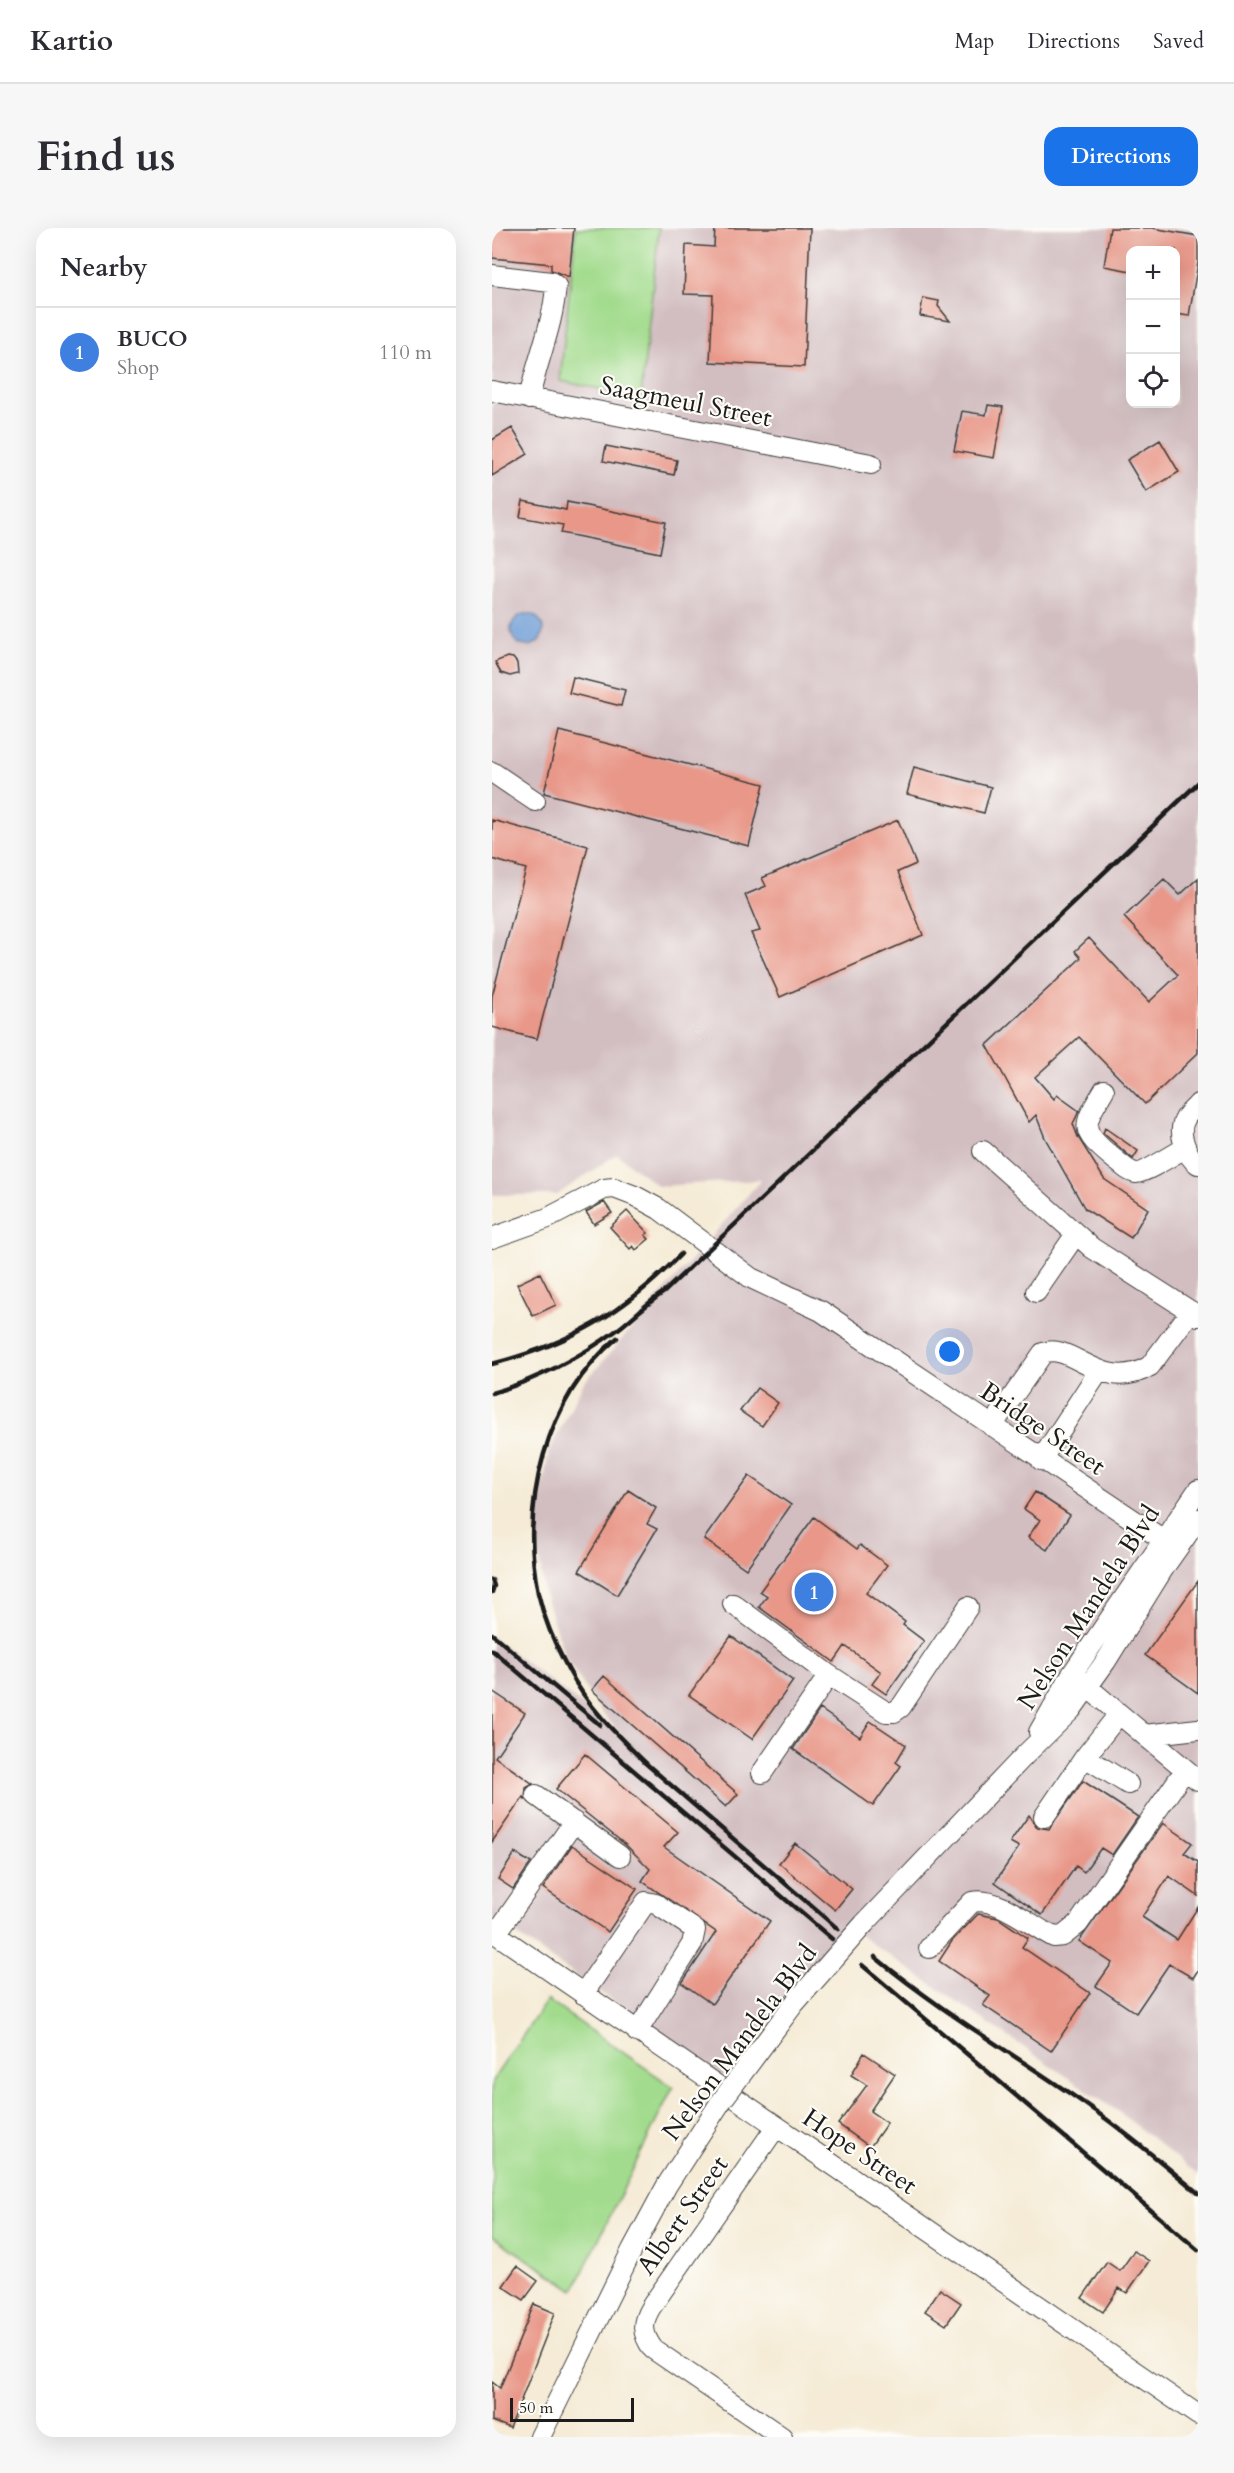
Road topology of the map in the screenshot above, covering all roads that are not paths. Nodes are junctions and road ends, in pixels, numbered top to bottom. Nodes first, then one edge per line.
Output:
1 (492, 274) edge
2 (492, 391) edge
3 (529, 399) junction
4 (871, 464) dead end
5 (492, 772) edge
6 (536, 801) dead end
7 (1104, 1090) dead end
8 (1198, 1104) edge
9 (1185, 1148) junction
10 (983, 1151) dead end
11 (1198, 1164) edge
12 (1076, 1234) junction
13 (492, 1238) edge
14 (1036, 1292) dead end
15 (1195, 1313) edge
16 (1099, 1371) junction
17 (992, 1426) junction
18 (1041, 1460) junction
19 (1198, 1490) edge
20 (1198, 1519) edge
21 (1170, 1545) junction
22 (733, 1604) dead end
23 (968, 1607) dead end
24 (829, 1675) junction
25 (1080, 1680) junction
26 (1119, 1714) junction
27 (1198, 1729) edge
28 (1144, 1735) junction
29 (1085, 1756) junction
30 (762, 1773) dead end
31 (1191, 1775) edge
32 (1128, 1784) dead end
33 (536, 1795) dead end
34 (1044, 1817) dead end
35 (574, 1822) junction
36 (620, 1856) dead end
37 (494, 1933) edge
38 (929, 1948) dead end
39 (584, 1994) junction
40 (637, 2032) junction
41 (776, 2127) junction
42 (1198, 2415) edge
43 (540, 2437) edge
44 (782, 2437) edge

1 - 3 street
2 - 3 street, Saagmeul Street
3 - 4 street, Saagmeul Street
5 - 6 street
7 - 9 street
8 - 9 street
9 - 11 street
10 - 12 street
12 - 14 street
12 - 15 street
13 - 17 street, Bridge Street
15 - 16 street
16 - 17 street
16 - 18 street
17 - 18 street, Bridge Street
18 - 21 street, Bridge Street
19 - 21 street, Nelson Mandela Blvd
20 - 21 street, Nelson Mandela Blvd
21 - 25 street, Nelson Mandela Blvd
22 - 24 street
23 - 24 street
24 - 30 street
25 - 26 street
25 - 43 street, Nelson Mandela Blvd, bridge
26 - 28 street
26 - 29 street
27 - 28 street
28 - 31 street
29 - 32 street
29 - 34 street
31 - 38 street
33 - 35 street
35 - 36 street
35 - 37 street
37 - 39 street, Hope Street
39 - 40 street, Hope Street
39 - 40 street
40 - 41 street, Hope Street
41 - 42 street, Hope Street
41 - 44 street, Albert Street

